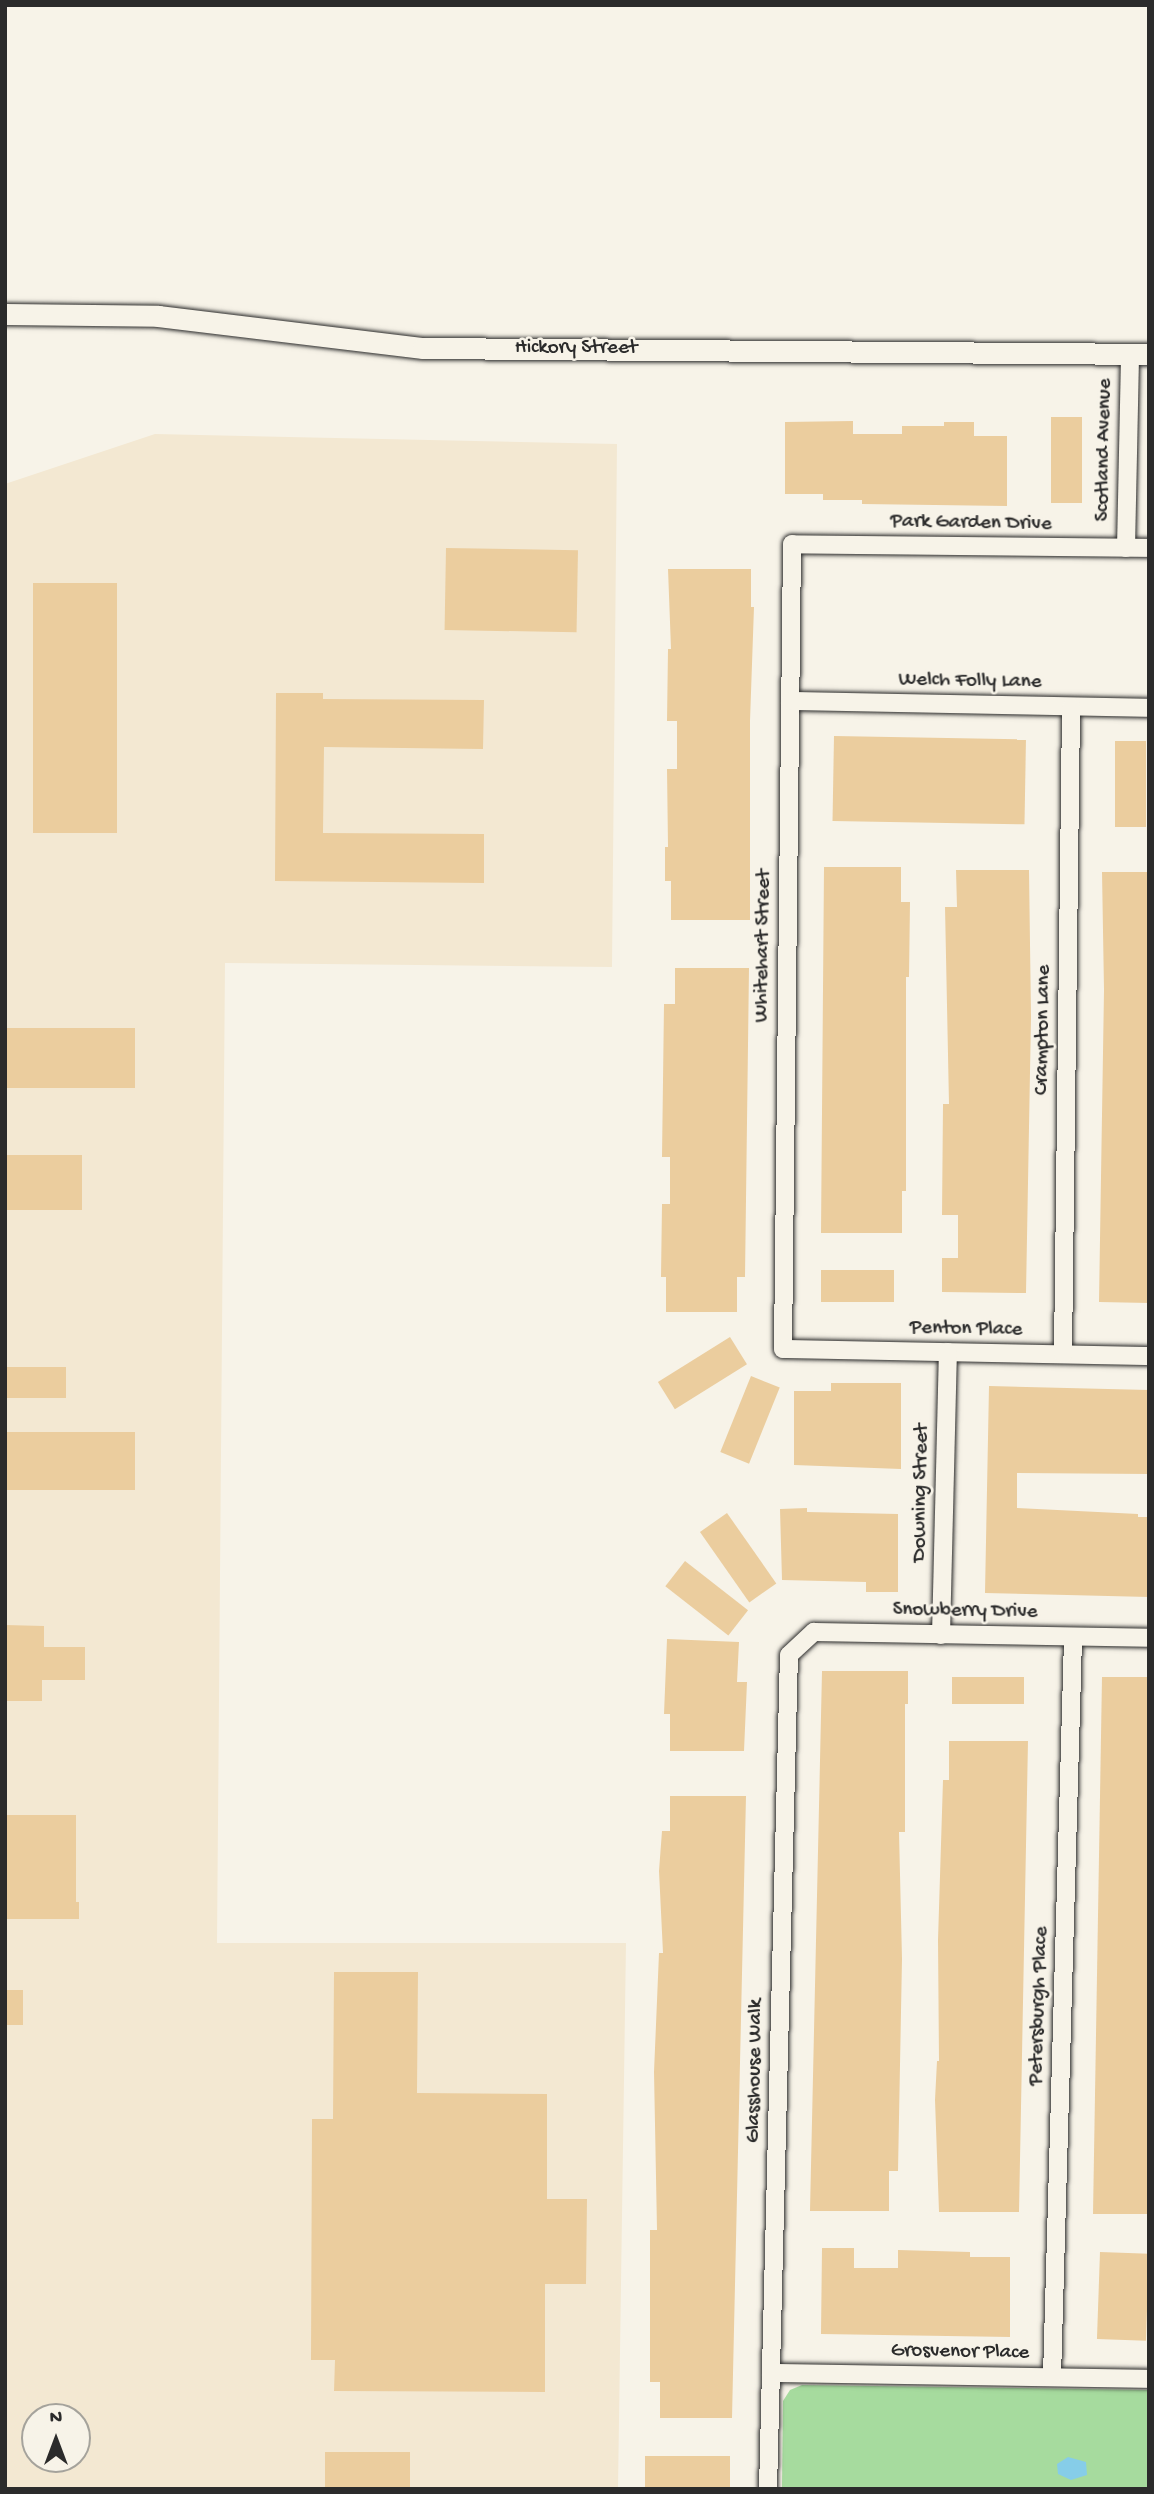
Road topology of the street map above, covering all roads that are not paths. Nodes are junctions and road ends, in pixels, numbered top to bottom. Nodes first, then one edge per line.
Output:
1 (5, 314) edge
2 (1139, 354) edge
3 (792, 544) joint
4 (1126, 548) junction
5 (1149, 548) edge
6 (790, 701) junction
7 (1071, 707) junction
8 (1149, 708) edge
9 (783, 1349) joint
10 (948, 1352) junction
11 (1063, 1354) junction
12 (1149, 1356) edge
13 (942, 1635) junction
14 (1073, 1637) junction
15 (1149, 1638) edge
16 (789, 1655) joint
17 (771, 2373) junction
18 (1052, 2377) junction
19 (1149, 2379) edge
20 (768, 2489) edge

1 - 2 street, Hickory Street
2 - 4 street, Scotland Avenue
3 - 4 street, Park Garden Drive
3 - 6 street, Whitehart Street
4 - 5 street, Park Garden Drive
6 - 7 street, Welch Folly Lane
6 - 9 street, Whitehart Street
7 - 8 street, Welch Folly Lane
7 - 11 street, Crampton Lane
9 - 10 street, Penton Place
10 - 11 street, Penton Place
10 - 13 street, Downing Street
11 - 12 street, Penton Place
13 - 14 street, Snowberry Drive
13 - 16 street, Snowberry Drive
14 - 15 street, Snowberry Drive
14 - 18 street, Petersburgh Place
16 - 17 street, Glasshouse Walk
17 - 18 street, Grosvenor Place
17 - 20 street, Glasshouse Walk
18 - 19 street, Grosvenor Place

